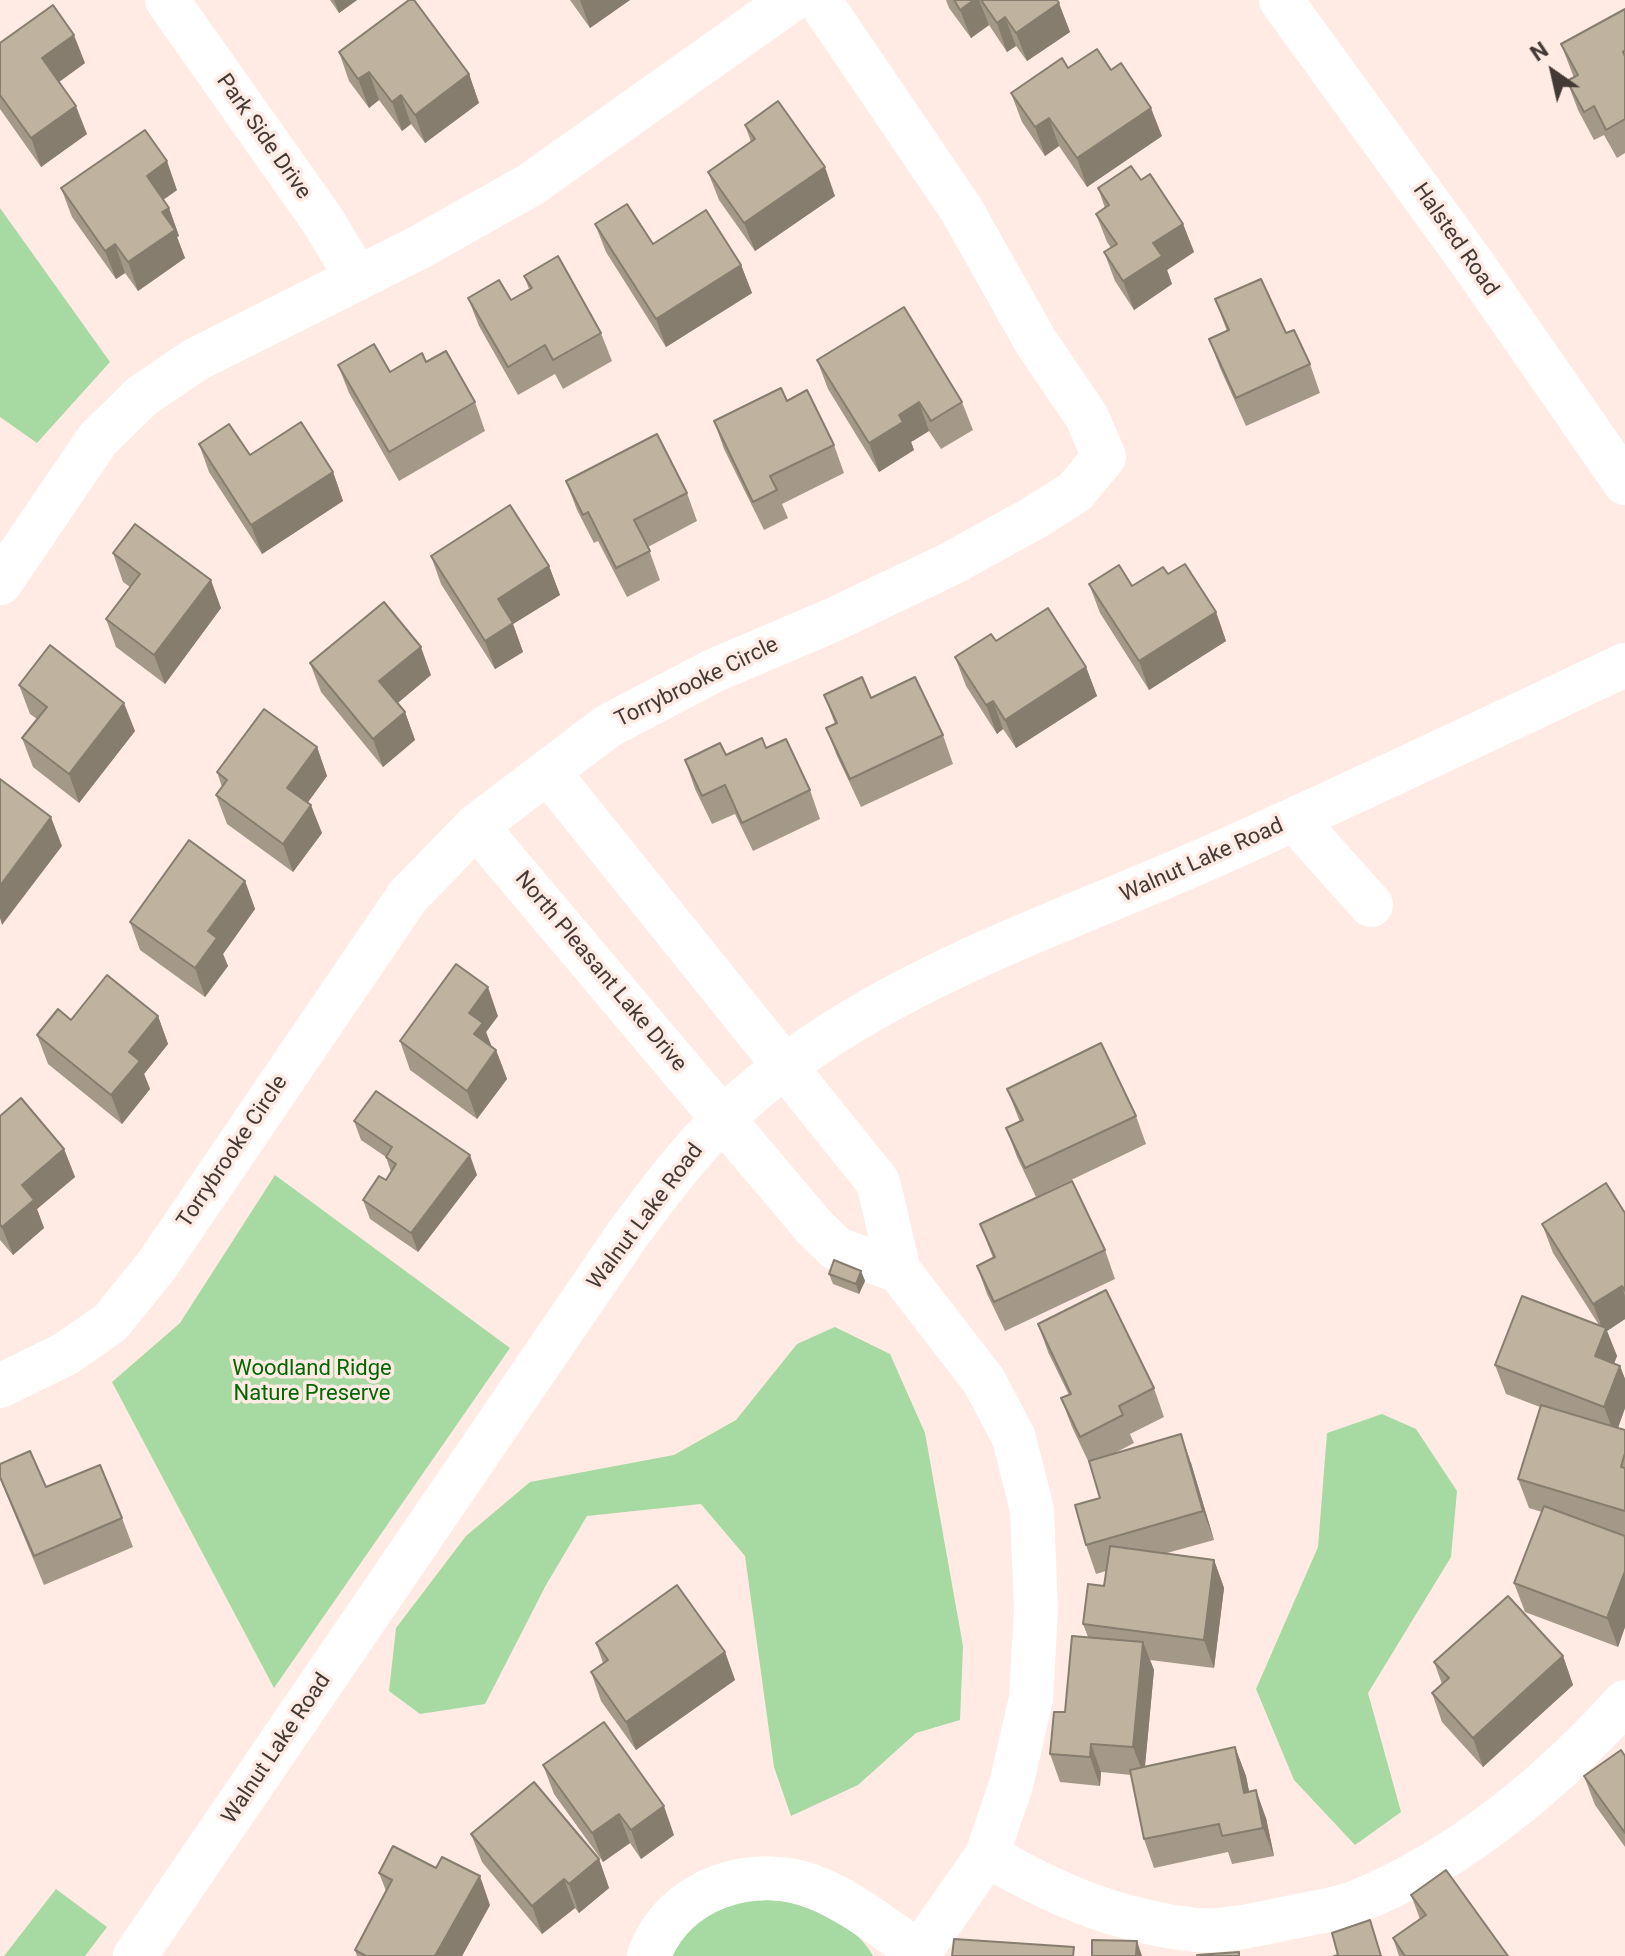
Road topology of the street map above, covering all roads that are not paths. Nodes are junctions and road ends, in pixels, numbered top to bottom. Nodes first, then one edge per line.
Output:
1 (167, 0) edge
2 (791, 0) edge
3 (819, 0) edge
4 (1281, 0) edge
5 (356, 276) junction
6 (1625, 483) edge
7 (0, 583) edge
8 (1625, 665) edge
9 (548, 772) junction
10 (1295, 820) junction
11 (476, 826) junction
12 (1371, 905) dead end
13 (785, 1067) junction
14 (725, 1117) junction
15 (899, 1271) junction
16 (0, 1386) edge
17 (1625, 1702) edge
18 (987, 1855) junction
19 (918, 1954) edge
20 (135, 1956) edge
21 (649, 1956) edge

1 - 5 street, Park Side Drive
2 - 5 street
3 - 9 street, Torrybrooke Circle
4 - 6 street, Halsted Road
5 - 7 street
8 - 10 street, Walnut Lake Road
9 - 11 street, Torrybrooke Circle
9 - 13 street
10 - 12 street
10 - 13 street, Walnut Lake Road
11 - 14 street, North Pleasant Lake Drive
11 - 16 street, Torrybrooke Circle
13 - 14 street, Walnut Lake Road
13 - 15 street
14 - 15 street, North Pleasant Lake Drive
14 - 20 street, Walnut Lake Road
15 - 18 street
17 - 18 street
18 - 19 street
19 - 21 street

